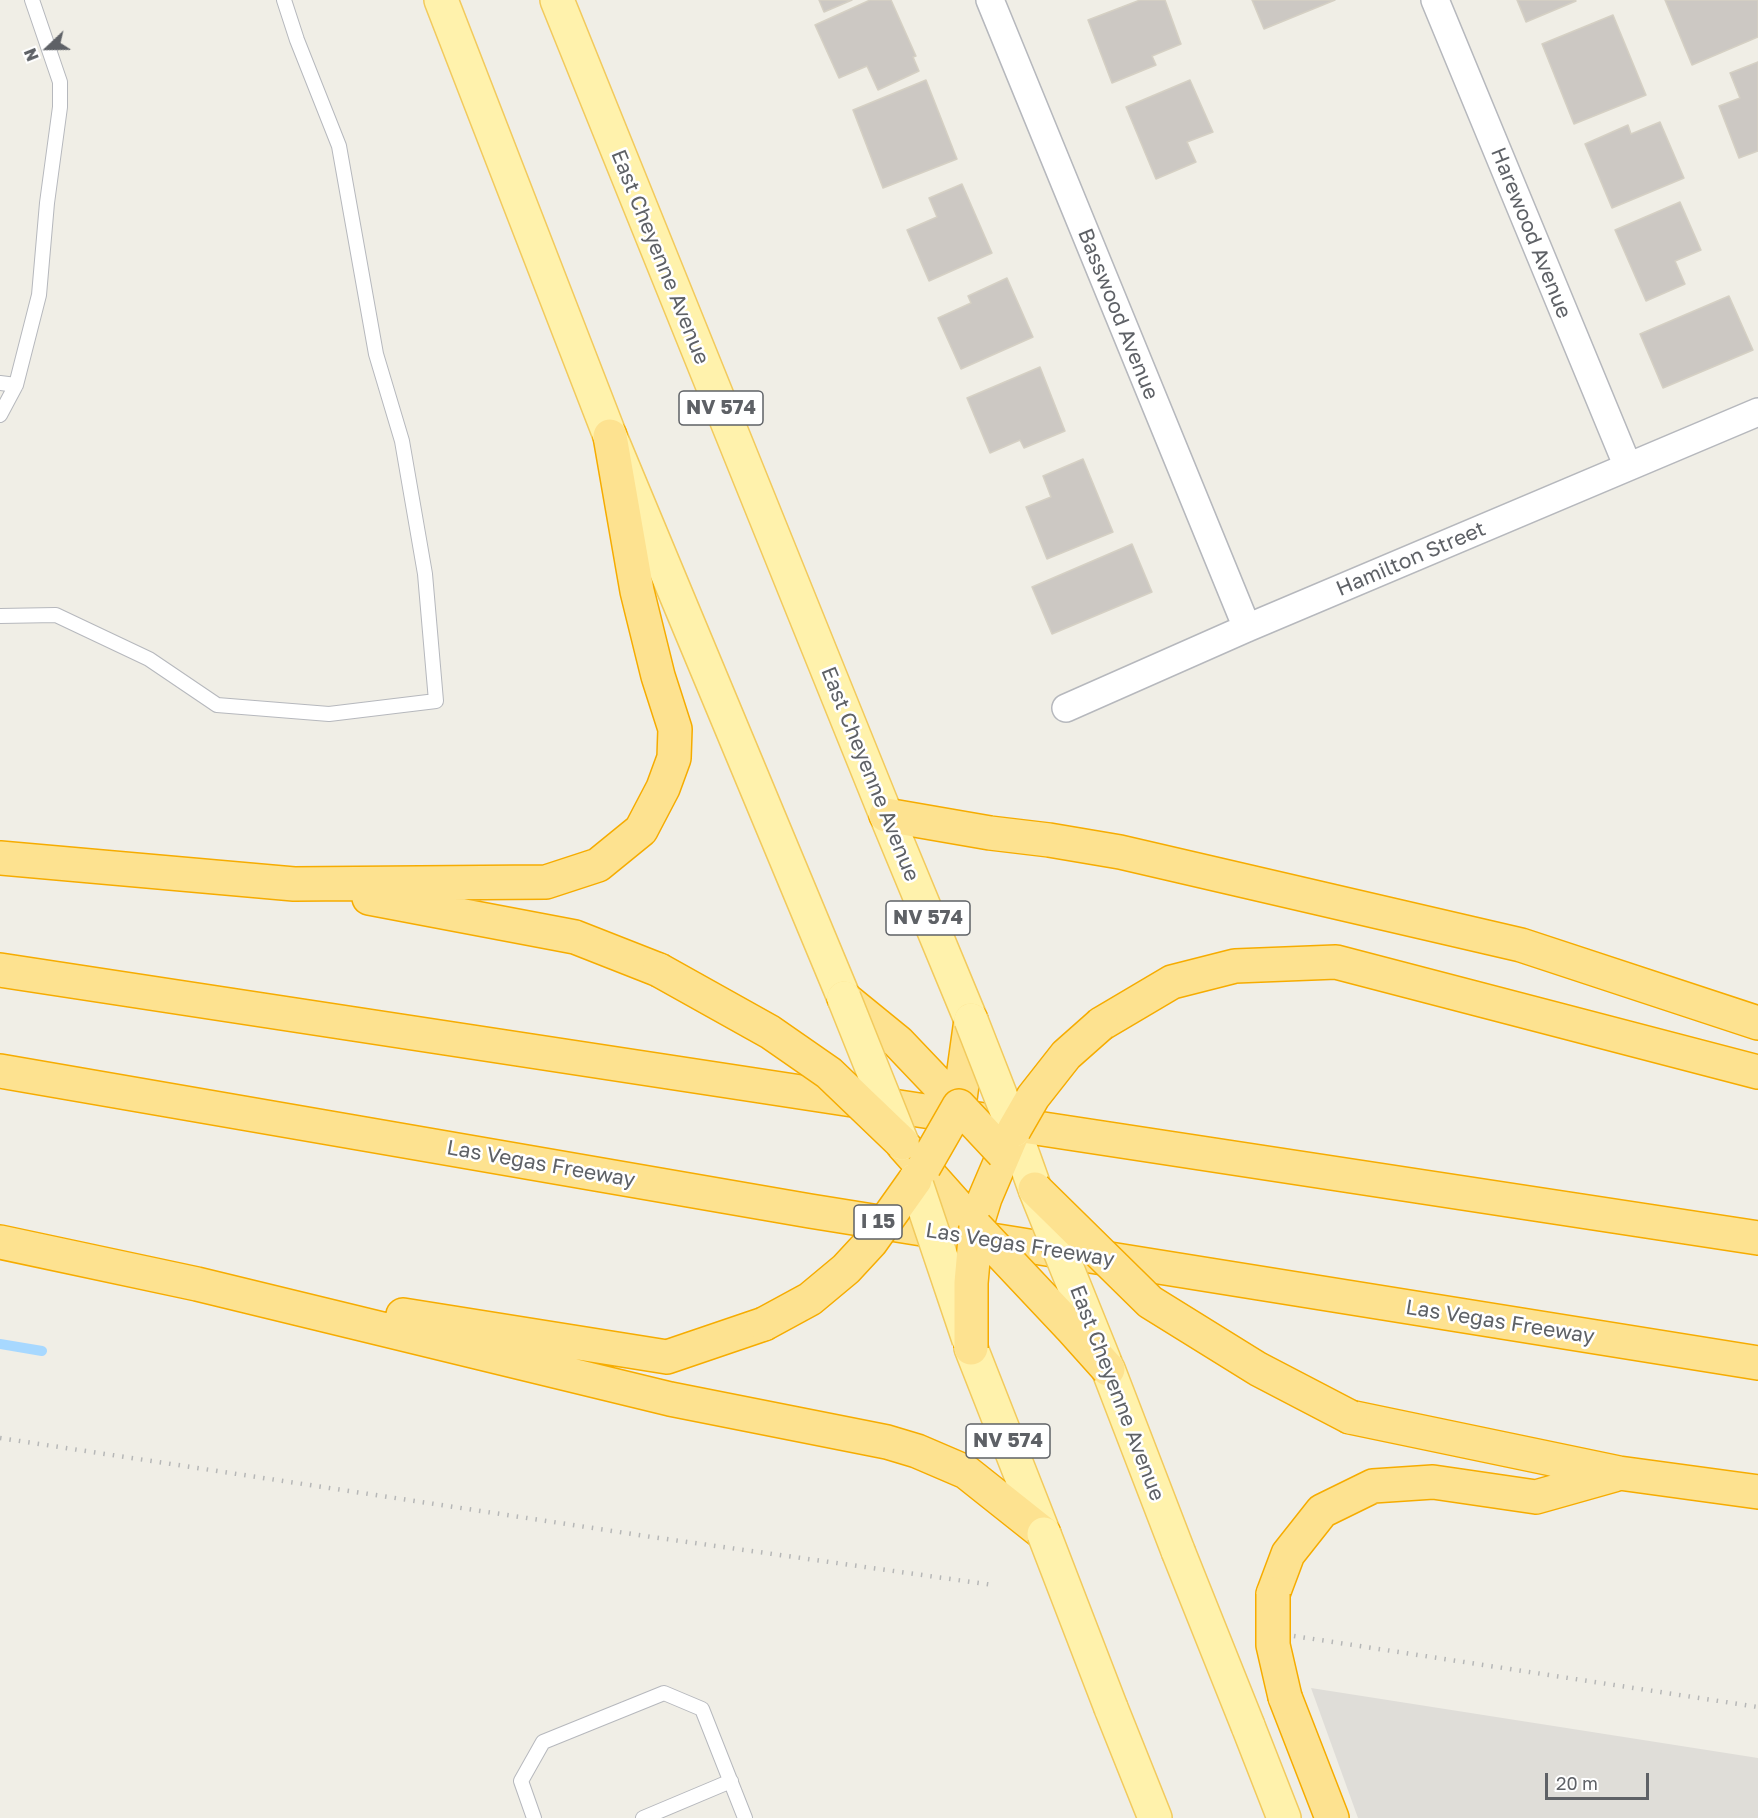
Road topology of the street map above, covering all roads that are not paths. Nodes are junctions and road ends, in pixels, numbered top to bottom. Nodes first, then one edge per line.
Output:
1 (32, 0) edge
2 (284, 0) edge
3 (441, 0) edge
4 (557, 0) edge
5 (990, 0) edge
6 (1435, 0) edge
7 (0, 383) edge
8 (16, 385) junction
9 (1758, 412) edge
10 (0, 415) edge
11 (610, 436) junction
12 (1628, 467) junction
13 (0, 616) edge
14 (1247, 628) junction
15 (1066, 708) dead end
16 (886, 815) junction
17 (0, 858) edge
18 (294, 884) junction
19 (0, 970) edge
20 (844, 998) junction
21 (971, 1020) junction
22 (1758, 1023) edge
23 (0, 1071) edge
24 (1758, 1072) edge
25 (959, 1106) junction
26 (1008, 1142) junction
27 (902, 1143) junction
28 (919, 1173) junction
29 (1035, 1189) junction
30 (976, 1227) junction
31 (1758, 1238) edge
32 (0, 1242) edge
33 (197, 1284) junction
34 (971, 1348) junction
35 (1758, 1363) edge
36 (1108, 1370) junction
37 (1619, 1473) junction
38 (1758, 1492) edge
39 (1044, 1534) junction
40 (731, 1781) junction
41 (534, 1818) edge
42 (643, 1818) edge
43 (746, 1818) edge
44 (1155, 1818) edge
45 (1284, 1818) edge
46 (1332, 1818) edge

1 - 8 lane
2 - 13 lane
3 - 11 main road, NV 574
4 - 16 main road, East Cheyenne Avenue / NV 574
5 - 14 street, Basswood Avenue
6 - 12 street, Harewood Avenue
7 - 8 lane
8 - 10 lane
9 - 12 street, Hamilton Street
11 - 18 highway
11 - 20 main road, NV 574
12 - 14 street, Hamilton Street
14 - 15 street, Hamilton Street
16 - 21 main road, East Cheyenne Avenue / NV 574
16 - 22 highway
17 - 18 highway
18 - 27 highway, bridge
19 - 31 highway
20 - 25 highway
20 - 27 main road, NV 574, bridge
21 - 25 highway
21 - 26 main road, East Cheyenne Avenue / NV 574, bridge
23 - 35 highway, Las Vegas Freeway / I 15
24 - 26 highway, bridge
25 - 26 highway, bridge
25 - 28 highway, bridge
26 - 29 main road, East Cheyenne Avenue / NV 574
26 - 30 highway
27 - 28 main road, NV 574
28 - 30 highway
28 - 33 highway, bridge
28 - 34 main road, NV 574, bridge
29 - 36 main road, East Cheyenne Avenue / NV 574, bridge
29 - 37 highway, bridge
30 - 34 highway, bridge
30 - 36 highway, bridge
32 - 33 highway
33 - 39 highway
34 - 39 main road, NV 574
36 - 45 main road, East Cheyenne Avenue / NV 574, bridge
37 - 38 highway
37 - 46 highway, bridge
39 - 44 main road, NV 574, bridge
40 - 41 lane
40 - 42 lane
40 - 43 lane

